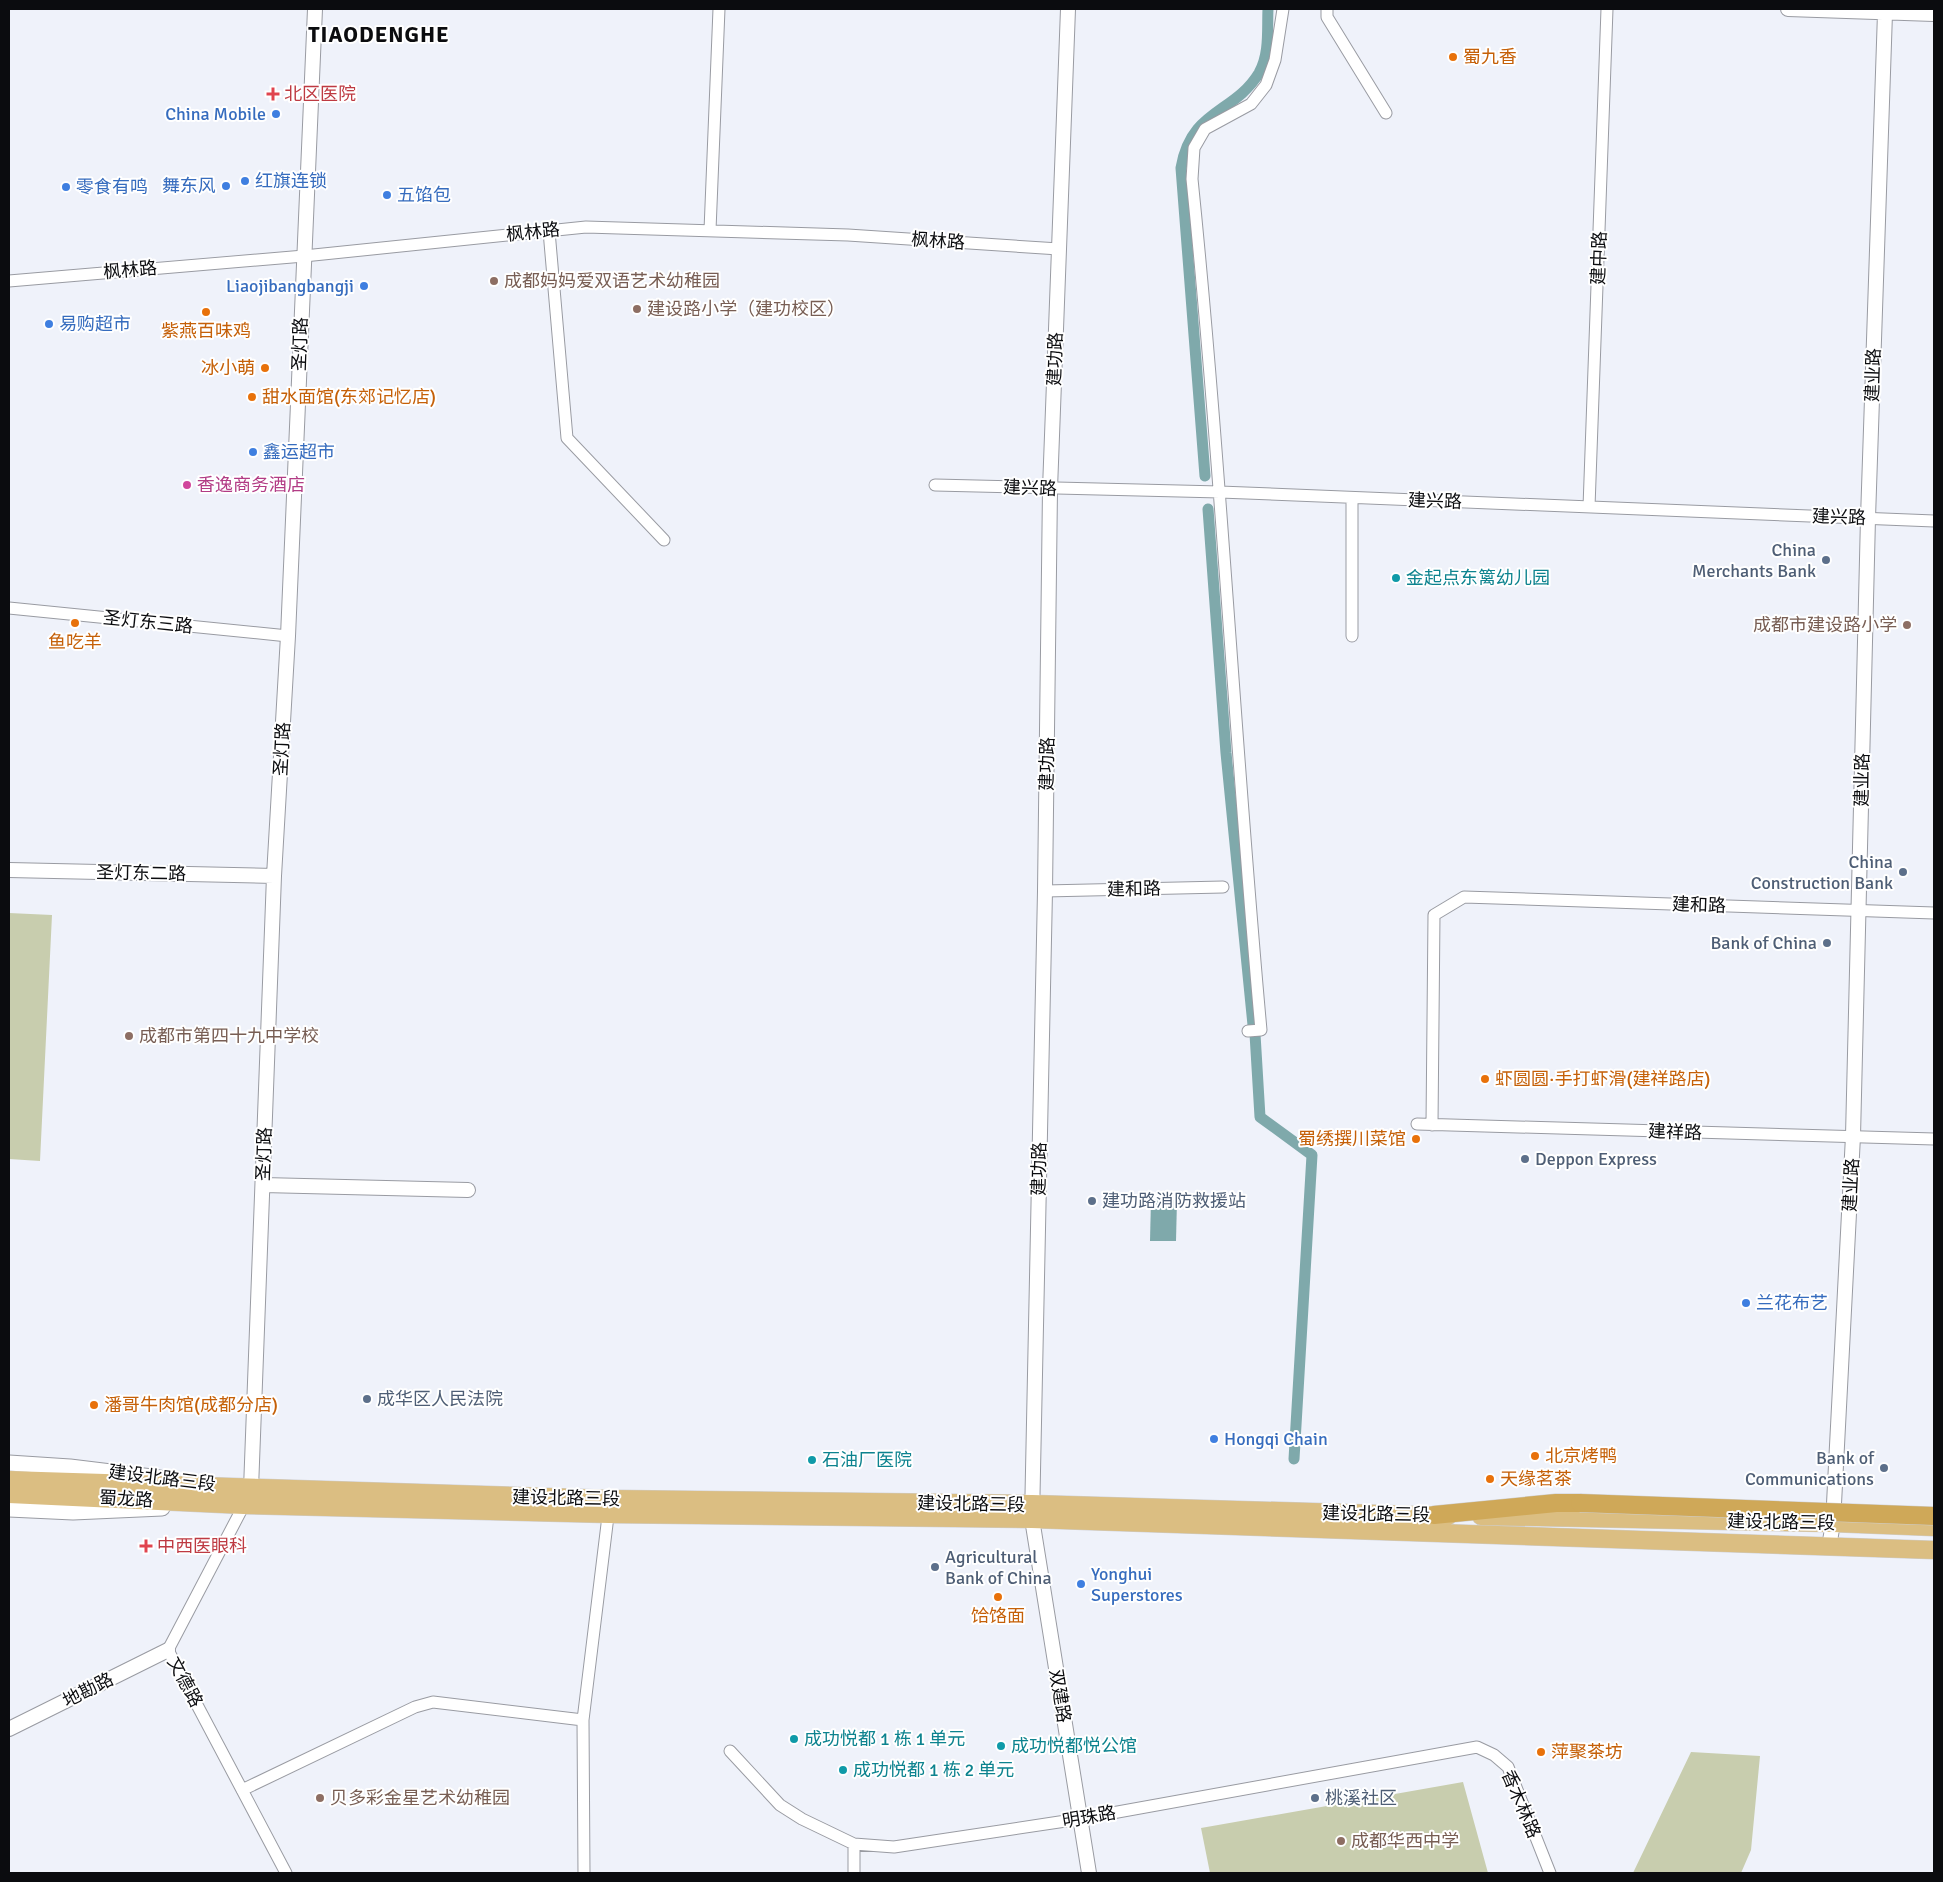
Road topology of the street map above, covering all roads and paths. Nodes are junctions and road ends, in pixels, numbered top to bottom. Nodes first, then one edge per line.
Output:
1 (315, 9) edge
2 (719, 9) edge
3 (1068, 9) edge
4 (1283, 9) edge
5 (1327, 9) edge
6 (1607, 9) edge
7 (1788, 9) edge
8 (1884, 12) junction
9 (1934, 14) edge
10 (1386, 113) dead end
11 (710, 230) junction
12 (548, 231) junction
13 (1060, 249) junction
14 (304, 256) junction
15 (9, 281) edge
16 (935, 485) dead end
17 (1050, 489) junction
18 (1220, 492) junction
19 (1352, 498) junction
20 (1589, 507) junction
21 (1868, 518) junction
22 (1934, 521) edge
23 (664, 540) dead end
24 (9, 608) edge
25 (288, 636) junction
26 (1352, 636) dead end
27 (9, 870) edge
28 (274, 876) junction
29 (1223, 887) dead end
30 (1045, 891) junction
31 (1859, 911) junction
32 (1934, 913) edge
33 (1248, 1031) dead end
34 (1416, 1124) dead end
35 (1432, 1125) junction
36 (1853, 1136) junction
37 (1934, 1139) edge
38 (263, 1185) junction
39 (468, 1190) dead end
40 (9, 1463) edge
41 (9, 1480) edge
42 (9, 1494) edge
43 (247, 1497) junction
44 (609, 1507) junction
45 (9, 1509) edge
46 (1032, 1512) junction
47 (1434, 1516) junction
48 (1934, 1516) edge
49 (1833, 1523) junction
50 (1934, 1528) edge
51 (1829, 1547) junction
52 (1934, 1550) edge
53 (168, 1650) junction
54 (584, 1720) junction
55 (9, 1729) edge
56 (1478, 1747) joint
57 (730, 1751) dead end
58 (242, 1790) junction
59 (1079, 1819) junction
60 (854, 1844) junction
61 (286, 1873) edge
62 (584, 1873) edge
63 (854, 1873) edge
64 (1089, 1873) edge
65 (1550, 1873) edge

1 - 14 street, 圣灯路
2 - 11 street
3 - 13 street, 建功路
4 - 18 street
5 - 10 street
6 - 20 street, 建中路
7 - 8 street
8 - 9 street
8 - 21 street, 建业路
11 - 12 street, 枫林路
11 - 13 street, 枫林路
12 - 14 street, 枫林路
12 - 23 street
13 - 17 street, 建功路
14 - 15 street, 枫林路
14 - 25 street, 圣灯路
16 - 17 street, 建兴路
17 - 18 street, 建兴路
17 - 30 street, 建功路
18 - 19 street, 建兴路
18 - 33 street
19 - 20 street, 建兴路
19 - 26 street
20 - 21 street, 建兴路
21 - 22 street, 建兴路
21 - 31 street, 建业路
24 - 25 street, 圣灯东三路
25 - 28 street, 圣灯路
27 - 28 street, 圣灯东二路
28 - 38 street, 圣灯路
29 - 30 street, 建和路
30 - 46 street, 建功路
31 - 32 street, 建和路
31 - 35 street, 建和路
31 - 36 street, 建业路
34 - 35 street, 建祥路
35 - 36 street, 建祥路
36 - 37 street, 建祥路
36 - 49 street, 建业路
38 - 39 street
38 - 43 street, 圣灯路
40 - 43 main road, 建设北路三段
41 - 43 main road
42 - 43 main road, 蜀龙路
43 - 44 main road, 建设北路三段
43 - 45 main road, 建设北路三段
43 - 53 street, 文德路
44 - 46 main road, 建设北路三段
44 - 54 street
46 - 47 main road, 建设北路三段
46 - 51 main road, 建设北路三段
46 - 59 street, 双建路
47 - 48 highway, bridge
47 - 49 main road, 建设北路三段
49 - 50 main road, 建设北路三段
49 - 51 street, 建业路
51 - 52 main road, 建设北路三段
53 - 55 street, 地勘路
53 - 58 street, 文德路
54 - 58 street
54 - 62 street
56 - 59 street, 明珠路
56 - 65 street, 香木林路
57 - 60 street, 明珠路
58 - 61 street, 文德路
59 - 60 street, 明珠路
59 - 64 street, 双建路
60 - 63 street

